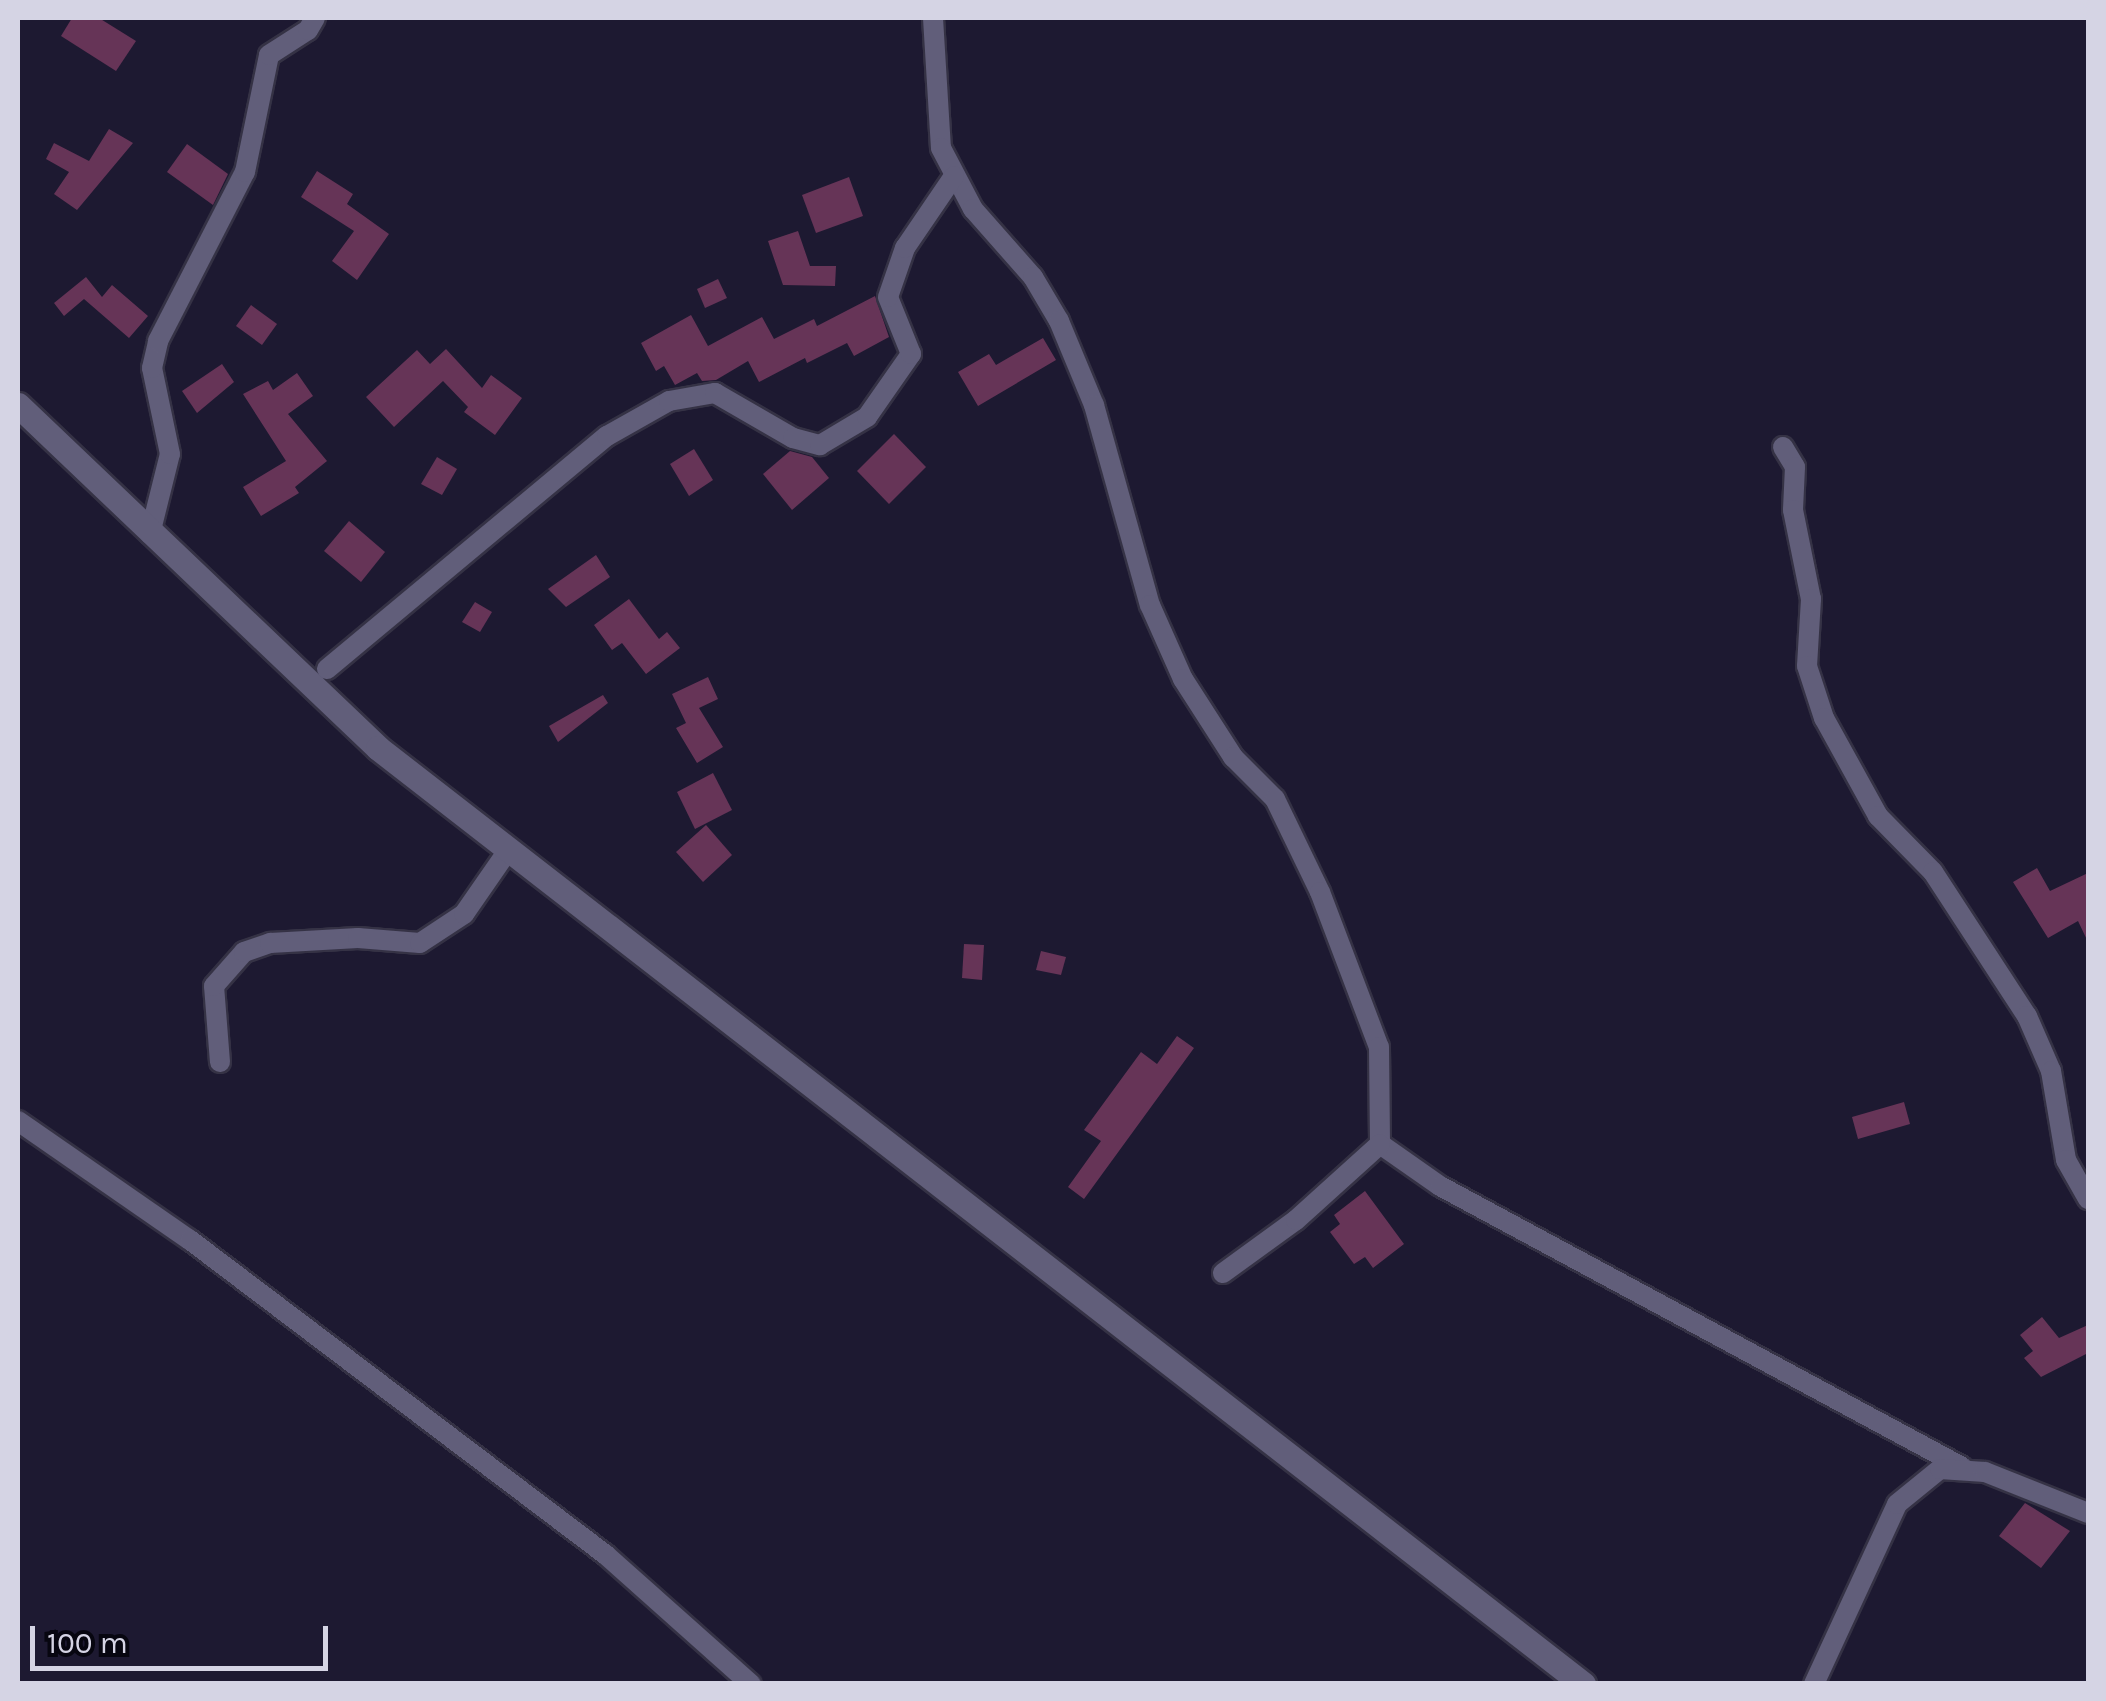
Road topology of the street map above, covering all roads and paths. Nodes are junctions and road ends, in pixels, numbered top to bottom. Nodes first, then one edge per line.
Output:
1 (315, 18) edge
2 (933, 18) edge
3 (954, 176) junction
4 (18, 405) edge
5 (1783, 447) dead end
6 (150, 534) junction
7 (327, 669) dead end
8 (506, 852) junction
9 (220, 1062) dead end
10 (18, 1120) edge
11 (1380, 1144) junction
12 (2088, 1199) edge
13 (1224, 1273) dead end
14 (1949, 1465) junction
15 (2088, 1514) edge
16 (750, 1684) edge
17 (1583, 1684) edge
18 (1814, 1684) edge

1 - 6 street
2 - 3 street
3 - 7 street
3 - 11 street
4 - 6 main road
5 - 12 street
6 - 8 main road
8 - 9 street
8 - 17 main road
10 - 16 street
11 - 13 street
11 - 14 street
14 - 15 street
14 - 18 street

